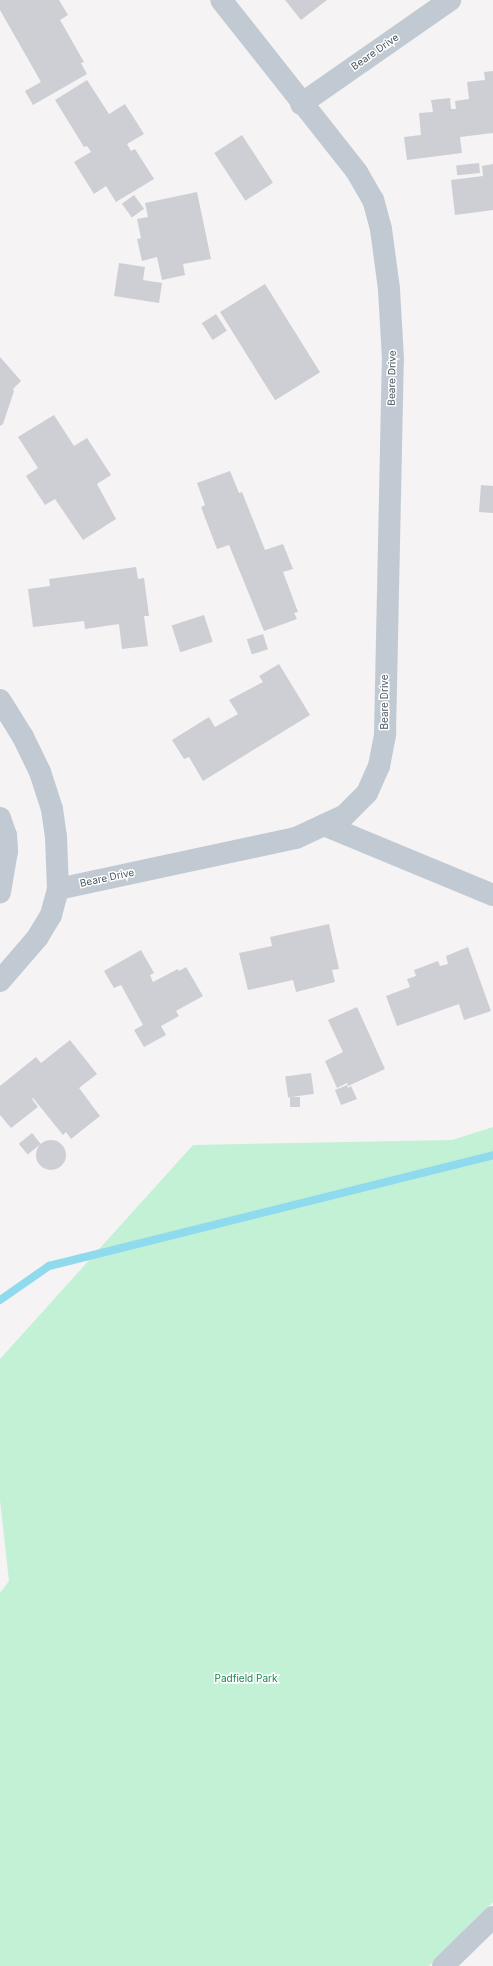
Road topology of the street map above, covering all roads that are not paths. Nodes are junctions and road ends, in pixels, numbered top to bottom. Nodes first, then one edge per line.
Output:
1 (221, 0) edge
2 (450, 0) edge
3 (301, 104) junction
4 (0, 700) edge
5 (0, 818) edge
6 (324, 825) junction
7 (58, 889) junction
8 (0, 892) edge
9 (493, 895) edge
10 (0, 980) edge
11 (493, 1916) edge
12 (443, 1966) edge

1 - 3 street, Beare Drive
2 - 3 street, Beare Drive
3 - 6 street, Beare Drive
4 - 7 street
5 - 8 street
6 - 7 street, Beare Drive
6 - 9 street
7 - 10 street
11 - 12 street

